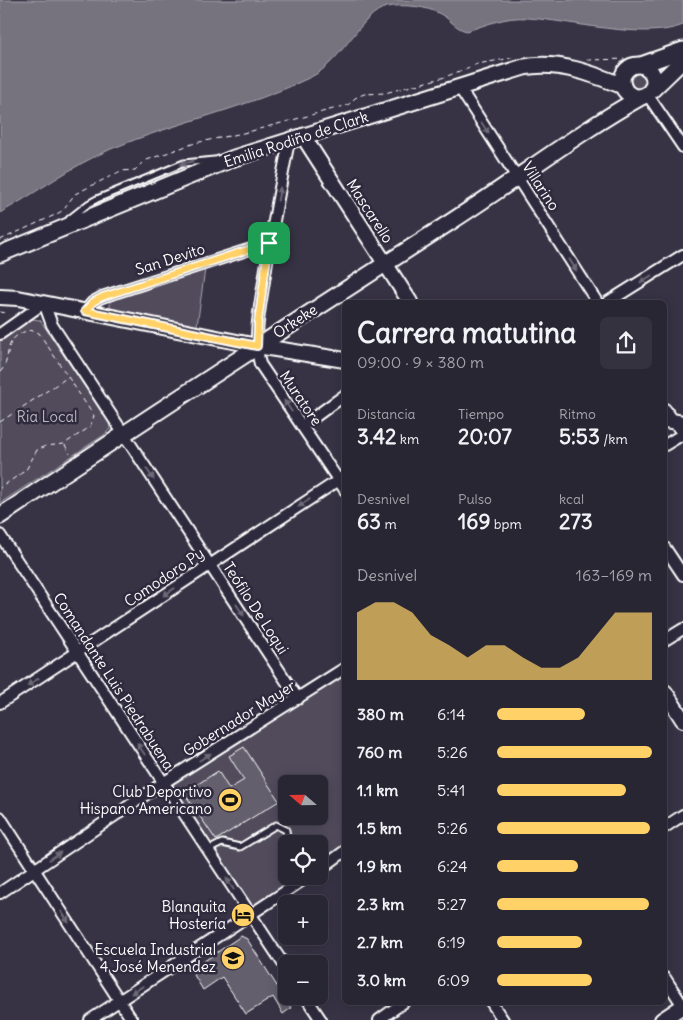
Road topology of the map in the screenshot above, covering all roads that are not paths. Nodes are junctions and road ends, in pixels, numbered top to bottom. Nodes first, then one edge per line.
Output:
1 (683, 50) edge
2 (683, 60) edge
3 (641, 65) junction
4 (625, 83) junction
5 (459, 87) junction
6 (647, 94) junction
7 (612, 114) junction
8 (296, 139) junction
9 (683, 147) edge
10 (518, 178) junction
11 (269, 243) junction
12 (683, 255) edge
13 (0, 256) edge
14 (384, 264) junction
15 (0, 290) edge
16 (0, 297) edge
17 (18, 298) junction
18 (409, 300) edge
19 (596, 300) edge
20 (611, 300) edge
21 (44, 303) junction
22 (85, 311) junction
23 (0, 334) edge
24 (257, 346) junction
25 (342, 360) edge
26 (342, 397) edge
27 (671, 418) edge
28 (302, 426) junction
29 (123, 434) junction
30 (683, 434) edge
31 (667, 444) edge
32 (342, 478) edge
33 (0, 516) edge
34 (0, 535) edge
35 (667, 551) edge
36 (210, 565) junction
37 (683, 575) edge
38 (683, 629) edge
39 (667, 639) edge
40 (78, 652) junction
41 (342, 670) edge
42 (667, 695) edge
43 (298, 699) junction
44 (0, 703) edge
45 (683, 720) edge
46 (163, 783) junction
47 (683, 815) edge
48 (0, 818) edge
49 (667, 826) edge
50 (287, 835) edge
51 (208, 850) junction
52 (342, 853) edge
53 (328, 863) edge
54 (34, 871) junction
55 (290, 885) edge
56 (0, 893) edge
57 (251, 916) junction
58 (278, 956) edge
59 (667, 981) edge
60 (120, 1001) junction
61 (311, 1005) edge
62 (400, 1005) edge
63 (493, 1005) edge
64 (683, 1006) edge
65 (90, 1020) edge
66 (132, 1020) edge
67 (321, 1020) edge
68 (379, 1020) edge
69 (503, 1020) edge
70 (662, 1020) edge

1 - 3 main road
2 - 6 main road, Orkeke
3 - 4 main road
3 - 6 main road
4 - 5 main road, Emilia Rodiño de Clark
4 - 6 main road
4 - 7 main road
5 - 8 main road, Emilia Rodiño de Clark
5 -> 10 street, Villarino
6 - 7 main road, Orkeke
6 - 9 street
7 - 10 main road, Orkeke
11 -> 8 street, Muratore
8 - 13 main road, Emilia Rodiño de Clark
8 - 14 main road, Mascarello
10 - 14 main road, Orkeke
10 -> 19 street, Villarino
11 - 22 street, San Devito
11 - 24 street, Muratore
12 -> 20 street
14 - 18 main road, Mascarello
14 - 24 main road, Orkeke
15 - 17 main road
16 - 17 main road
17 - 21 main road
21 - 22 main road
21 - 23 street
21 - 29 street, Teófilo De Loqui
22 - 24 main road
24 - 25 main road
28 -> 24 street, Muratore
24 - 29 main road, Orkeke
26 - 28 street
27 - 30 street
28 - 32 street, Muratore
29 - 33 main road, Orkeke
29 -> 36 street, Teófilo De Loqui
30 - 31 street
32 -> 36 street, Comodoro Py
34 - 40 street, Comandante Luis Piedrabuena
35 - 37 street
36 -> 40 street, Comodoro Py
36 -> 43 street, Teófilo De Loqui
38 - 39 street
40 -> 44 street, Comodoro Py
46 -> 40 street, Comandante Luis Piedrabuena
41 - 43 street, Gobernador Mayer
42 - 45 main road
46 -> 43 street, Gobernador Mayer
46 - 51 street, Comandante Luis Piedrabuena
54 -> 46 street, Gobernador Mayer
47 - 49 street
48 - 54 street
50 - 51 lane
57 -> 51 street, Comandante Luis Piedrabuena
52 - 53 street
54 - 56 street, Gobernador Mayer
54 -> 60 street
55 - 57 street
57 - 58 street, Comandante Luis Piedrabuena
57 -> 60 street
59 - 64 street
60 - 65 street
60 - 66 street
61 - 67 street
62 - 68 street
63 - 69 street
64 - 70 main road

